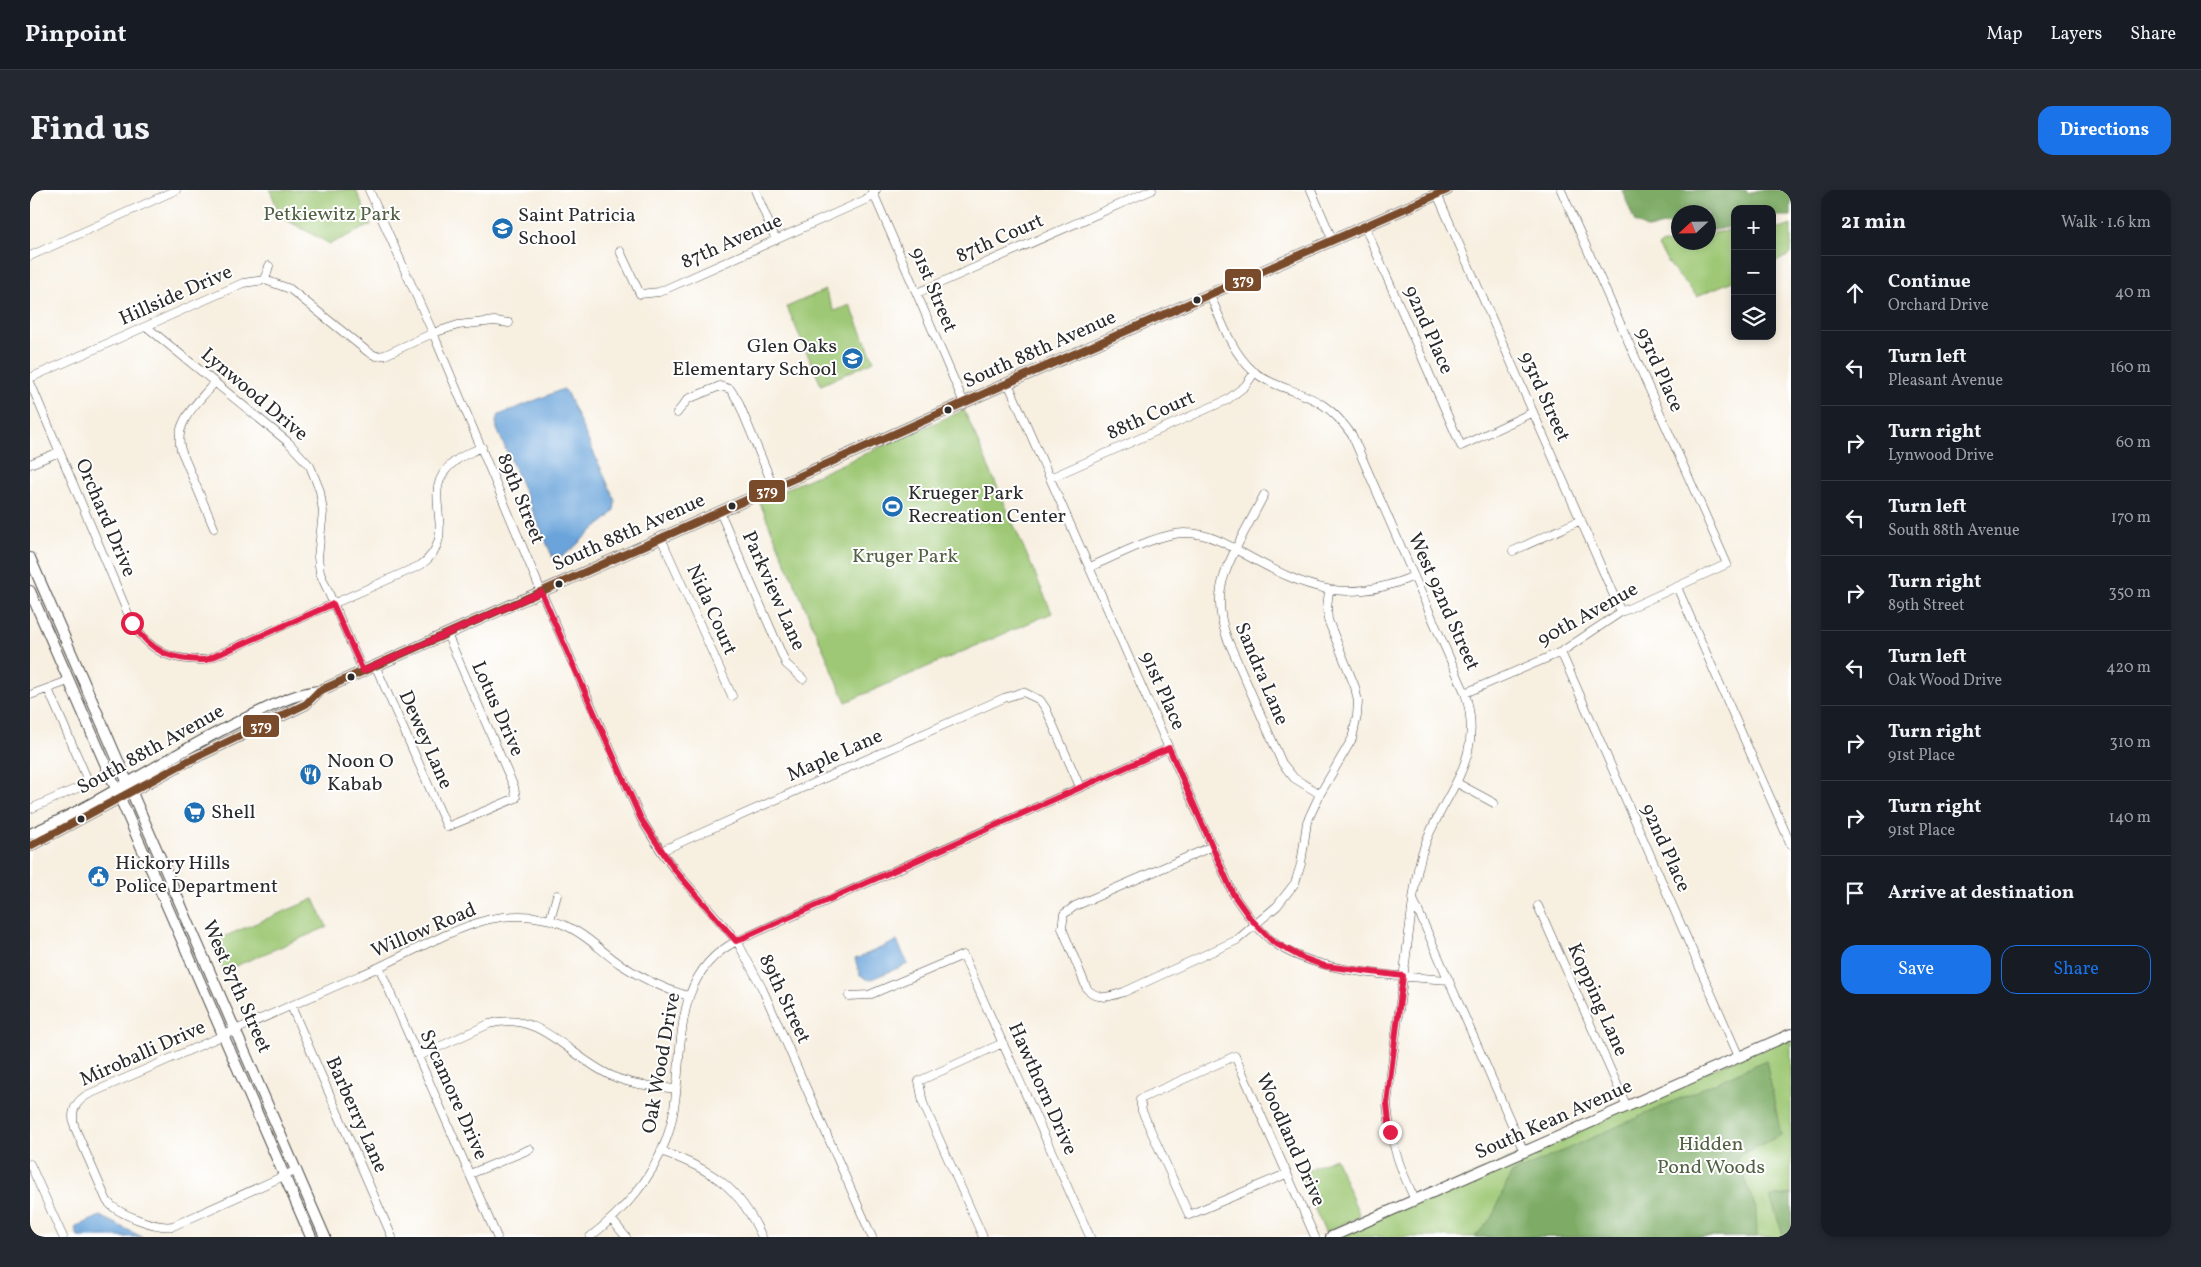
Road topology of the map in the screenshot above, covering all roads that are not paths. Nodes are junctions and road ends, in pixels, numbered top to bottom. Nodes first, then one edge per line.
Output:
1 (176, 190) edge
2 (369, 190) edge
3 (755, 190) edge
4 (1152, 190) edge
5 (1311, 190) edge
6 (1561, 190) edge
7 (874, 191) edge
8 (1442, 192) edge
9 (1365, 227) junction
10 (776, 240) junction
11 (1333, 241) junction
12 (620, 251) dead end
13 (30, 256) edge
14 (269, 266) dead end
15 (265, 280) junction
16 (917, 293) junction
17 (1210, 295) junction
18 (509, 323) dead end
19 (147, 327) junction
20 (433, 333) junction
21 (1255, 372) junction
22 (30, 378) edge
23 (30, 382) edge
24 (214, 383) junction
25 (1008, 383) junction
26 (964, 403) junction
27 (1533, 412) junction
28 (677, 413) dead end
29 (482, 447) junction
30 (59, 452) junction
31 (30, 464) edge
32 (1050, 478) junction
33 (774, 488) junction
34 (1264, 495) dead end
35 (720, 512) junction
36 (1581, 520) junction
37 (214, 528) dead end
38 (661, 538) junction
39 (1237, 550) junction
40 (1513, 550) dead end
41 (30, 558) edge
42 (1727, 564) joint
43 (1090, 567) junction
44 (1414, 576) junction
45 (1677, 587) junction
46 (30, 591) edge
47 (1329, 591) junction
48 (541, 592) junction
49 (48, 599) junction
50 (333, 604) junction
51 (33, 606) edge
52 (1621, 612) junction
53 (446, 634) junction
54 (1561, 652) junction
55 (375, 666) junction
56 (363, 671) junction
57 (803, 679) dead end
58 (68, 680) junction
59 (1026, 683) dead end
60 (48, 689) junction
61 (1023, 692) junction
62 (1465, 693) junction
63 (30, 695) edge
64 (732, 696) dead end
65 (1169, 748) junction
66 (1458, 783) junction
67 (1080, 787) junction
68 (128, 788) junction
69 (117, 794) junction
70 (1320, 794) junction
71 (1494, 803) dead end
72 (30, 809) edge
73 (447, 827) joint
74 (33, 833) edge
75 (1791, 845) edge
76 (30, 846) edge
77 (1213, 846) junction
78 (661, 851) junction
79 (557, 895) dead end
80 (1413, 899) junction
81 (1538, 906) dead end
82 (550, 920) junction
83 (1255, 925) junction
84 (736, 941) junction
85 (379, 967) junction
86 (1403, 976) junction
87 (1449, 980) junction
88 (688, 996) junction
89 (849, 996) dead end
90 (291, 1006) junction
91 (236, 1031) junction
92 (1791, 1034) edge
93 (224, 1036) junction
94 (1003, 1043) junction
95 (418, 1056) junction
96 (1739, 1057) junction
97 (676, 1089) junction
98 (1627, 1107) junction
99 (530, 1149) dead end
100 (661, 1151) junction
101 (1524, 1152) junction
102 (30, 1164) edge
103 (297, 1170) junction
104 (470, 1174) junction
105 (1286, 1174) junction
106 (285, 1176) junction
107 (1415, 1200) junction
108 (612, 1220) junction
109 (63, 1237) edge
110 (311, 1237) edge
111 (325, 1237) edge
112 (392, 1237) edge
113 (497, 1237) edge
114 (590, 1237) edge
115 (626, 1237) edge
116 (762, 1237) edge
117 (872, 1237) edge
118 (983, 1237) edge
119 (1090, 1237) edge
120 (1316, 1237) edge
121 (1331, 1237) edge

1 - 13 street
2 - 20 street, 89th Street
3 - 10 street
4 - 16 street, 87th Court
5 - 11 street
6 - 42 street, 93rd Place
7 - 10 street, 87th Avenue
7 - 16 street, 91st Street
8 - 9 street, South 88th Avenue
8 - 27 street, 93rd Street
9 - 11 street, South 88th Avenue
9 - 27 street, 92nd Place
10 - 12 street, 87th Avenue
11 - 17 street, South 88th Avenue
14 - 15 street
15 - 19 street, Hillside Drive
15 - 20 street, Hillside Drive
16 - 26 street, 91st Street
17 - 21 street, West 92nd Street
17 - 25 street, South 88th Avenue
18 - 20 street
19 - 22 street, Hillside Drive
19 - 24 street, Lynwood Drive
20 - 29 street, 89th Street
21 - 32 street, 88th Court
21 - 44 street, West 92nd Street
23 - 30 street, Orchard Drive
24 - 37 street
24 - 50 street, Lynwood Drive
25 - 26 street, South 88th Avenue
25 - 32 street, 91st Place
26 - 33 street, South 88th Avenue
27 - 36 street, 93rd Street
28 - 33 street
29 - 48 street, 89th Street
29 - 50 street
30 - 31 street
30 - 50 street, Orchard Drive
32 - 43 street, 91st Place
33 - 35 street, South 88th Avenue
34 - 39 street, Sandra Lane
35 - 38 street, South 88th Avenue
35 - 57 street, Parkview Lane
36 - 40 street
36 - 52 street, 93rd Street
38 - 48 street, South 88th Avenue
38 - 64 street, Nida Court
39 - 43 street
39 - 47 street
39 - 70 street, Sandra Lane
41 - 49 street, West 87th Street
42 - 45 street, 90th Avenue
43 - 65 street, 91st Place
44 - 47 street
44 - 62 street, West 92nd Street
45 - 52 street, 90th Avenue
45 - 75 street
46 - 51 street, West 87th Street
47 - 70 street
48 - 53 street, South 88th Avenue
48 - 78 street, 89th Street
49 - 51 street
49 - 68 street, West 87th Street
50 - 56 street, Lynwood Drive
51 - 58 street, West 87th Street
52 - 54 street, 90th Avenue
53 - 55 street, South 88th Avenue
53 - 73 street, Lotus Drive
54 - 62 street, 90th Avenue
54 - 96 street, 92nd Place
55 - 56 street, South 88th Avenue
55 - 73 street, Dewey Lane
56 - 68 street, South 88th Avenue
58 - 60 street
58 - 69 street, West 87th Street
59 - 61 street
60 - 63 street
60 - 72 street
61 - 67 street
61 - 78 street, Maple Lane
62 - 66 street, West 92nd Street
65 - 67 street, Oak Wood Drive
65 - 77 street, 91st Place
66 - 71 street
66 - 80 street, West 92nd Street
67 - 84 street, Oak Wood Drive
68 - 69 street, South 88th Avenue
68 - 91 street, West 87th Street
69 - 74 street, South 88th Avenue
69 - 76 street, South 88th Avenue
69 - 93 street, West 87th Street
70 - 83 street
77 - 83 street, 91st Place
77 - 83 street
78 - 84 street, 89th Street
79 - 82 street
80 - 86 street, West 92nd Street
80 - 87 street
81 - 98 street, Kopping Lane
82 - 85 street, Willow Road
82 - 88 street, Willow Road
83 - 86 street, 91st Place
84 - 88 street, Oak Wood Drive
84 - 117 street, 89th Street
85 - 90 street, Willow Road
85 - 95 street, Sycamore Drive
86 - 87 street
86 - 107 street
87 - 101 street
88 - 97 street, Oak Wood Drive
89 - 94 street, Hawthorn Drive
90 - 91 street, Willow Road
90 - 112 street, Barberry Lane
91 - 93 street, Willow Road
91 - 103 street, West 87th Street
92 - 96 street, South Kean Avenue
93 - 106 street, West 87th Street
93 - 106 street, Miroballi Drive
94 - 118 street
94 - 119 street, Hawthorn Drive
95 - 97 street
95 - 104 street, Sycamore Drive
96 - 98 street, South Kean Avenue
97 - 100 street, Oak Wood Drive
98 - 101 street, South Kean Avenue
99 - 104 street
100 - 108 street, Oak Wood Drive
100 - 116 street
101 - 107 street, South Kean Avenue
102 - 109 street
103 - 106 street
103 - 111 street, West 87th Street
104 - 113 street, Sycamore Drive
105 - 105 street, Woodland Drive
105 - 120 street, Woodland Drive
106 - 110 street, West 87th Street
107 - 121 street, South Kean Avenue
108 - 114 street, Oak Wood Drive
108 - 115 street

